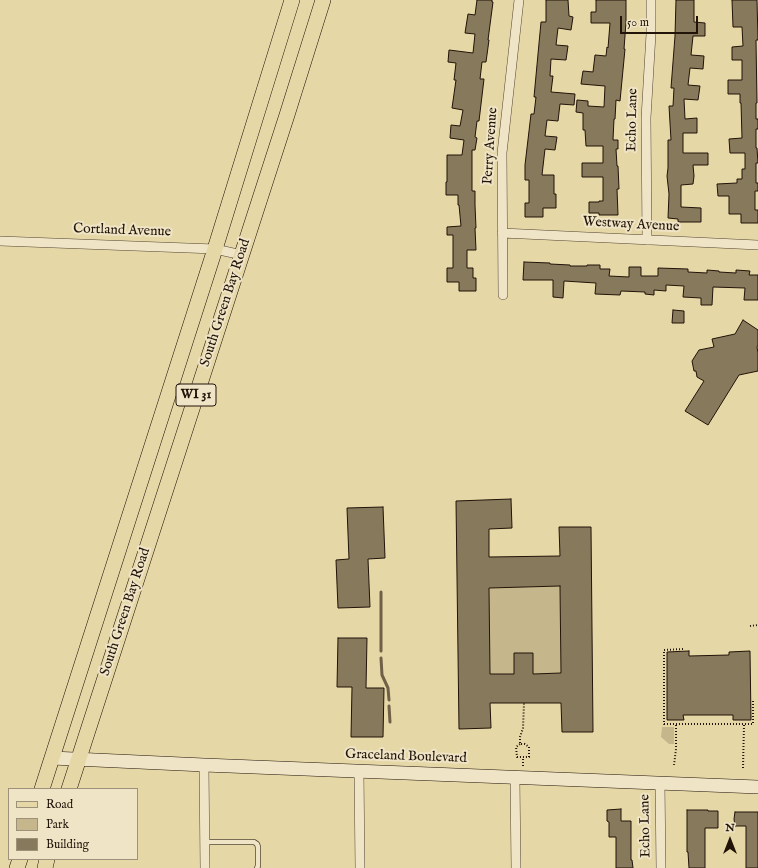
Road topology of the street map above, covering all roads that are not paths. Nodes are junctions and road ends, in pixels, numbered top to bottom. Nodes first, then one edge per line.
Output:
1 (292, 0) edge
2 (323, 0) edge
3 (520, 0) edge
4 (651, 0) edge
5 (502, 233) junction
6 (647, 240) junction
7 (0, 241) edge
8 (758, 245) edge
9 (215, 249) junction
10 (242, 255) junction
11 (503, 295) dead end
12 (52, 758) junction
13 (78, 760) junction
14 (204, 765) junction
15 (360, 771) junction
16 (515, 778) junction
17 (660, 783) junction
18 (758, 787) edge
19 (42, 788) edge
20 (69, 788) edge
21 (205, 842) junction
22 (205, 868) edge
23 (257, 868) edge
24 (360, 868) edge
25 (516, 868) edge
26 (661, 868) edge

1 - 9 main road, South Green Bay Road / WI 31
2 - 10 main road, South Green Bay Road / WI 31
3 - 5 street, Perry Avenue
4 - 6 street, Echo Lane
5 - 6 street, Westway Avenue
5 - 11 street, Perry Avenue
6 - 8 street, Westway Avenue
7 - 9 street, Cortland Avenue
9 - 10 street, Cortland Avenue
9 - 12 main road, South Green Bay Road / WI 31
10 - 13 main road, South Green Bay Road / WI 31
12 - 13 street, Graceland Boulevard
12 - 19 main road, South Green Bay Road / WI 31
13 - 14 street, Graceland Boulevard
13 - 20 main road, South Green Bay Road / WI 31
14 - 15 street, Graceland Boulevard
14 - 21 street
15 - 16 street, Graceland Boulevard
15 - 24 street
16 - 17 street, Graceland Boulevard
16 - 25 street
17 - 18 street, Graceland Boulevard
17 - 26 street, Echo Lane
21 - 22 street
21 - 23 lane

